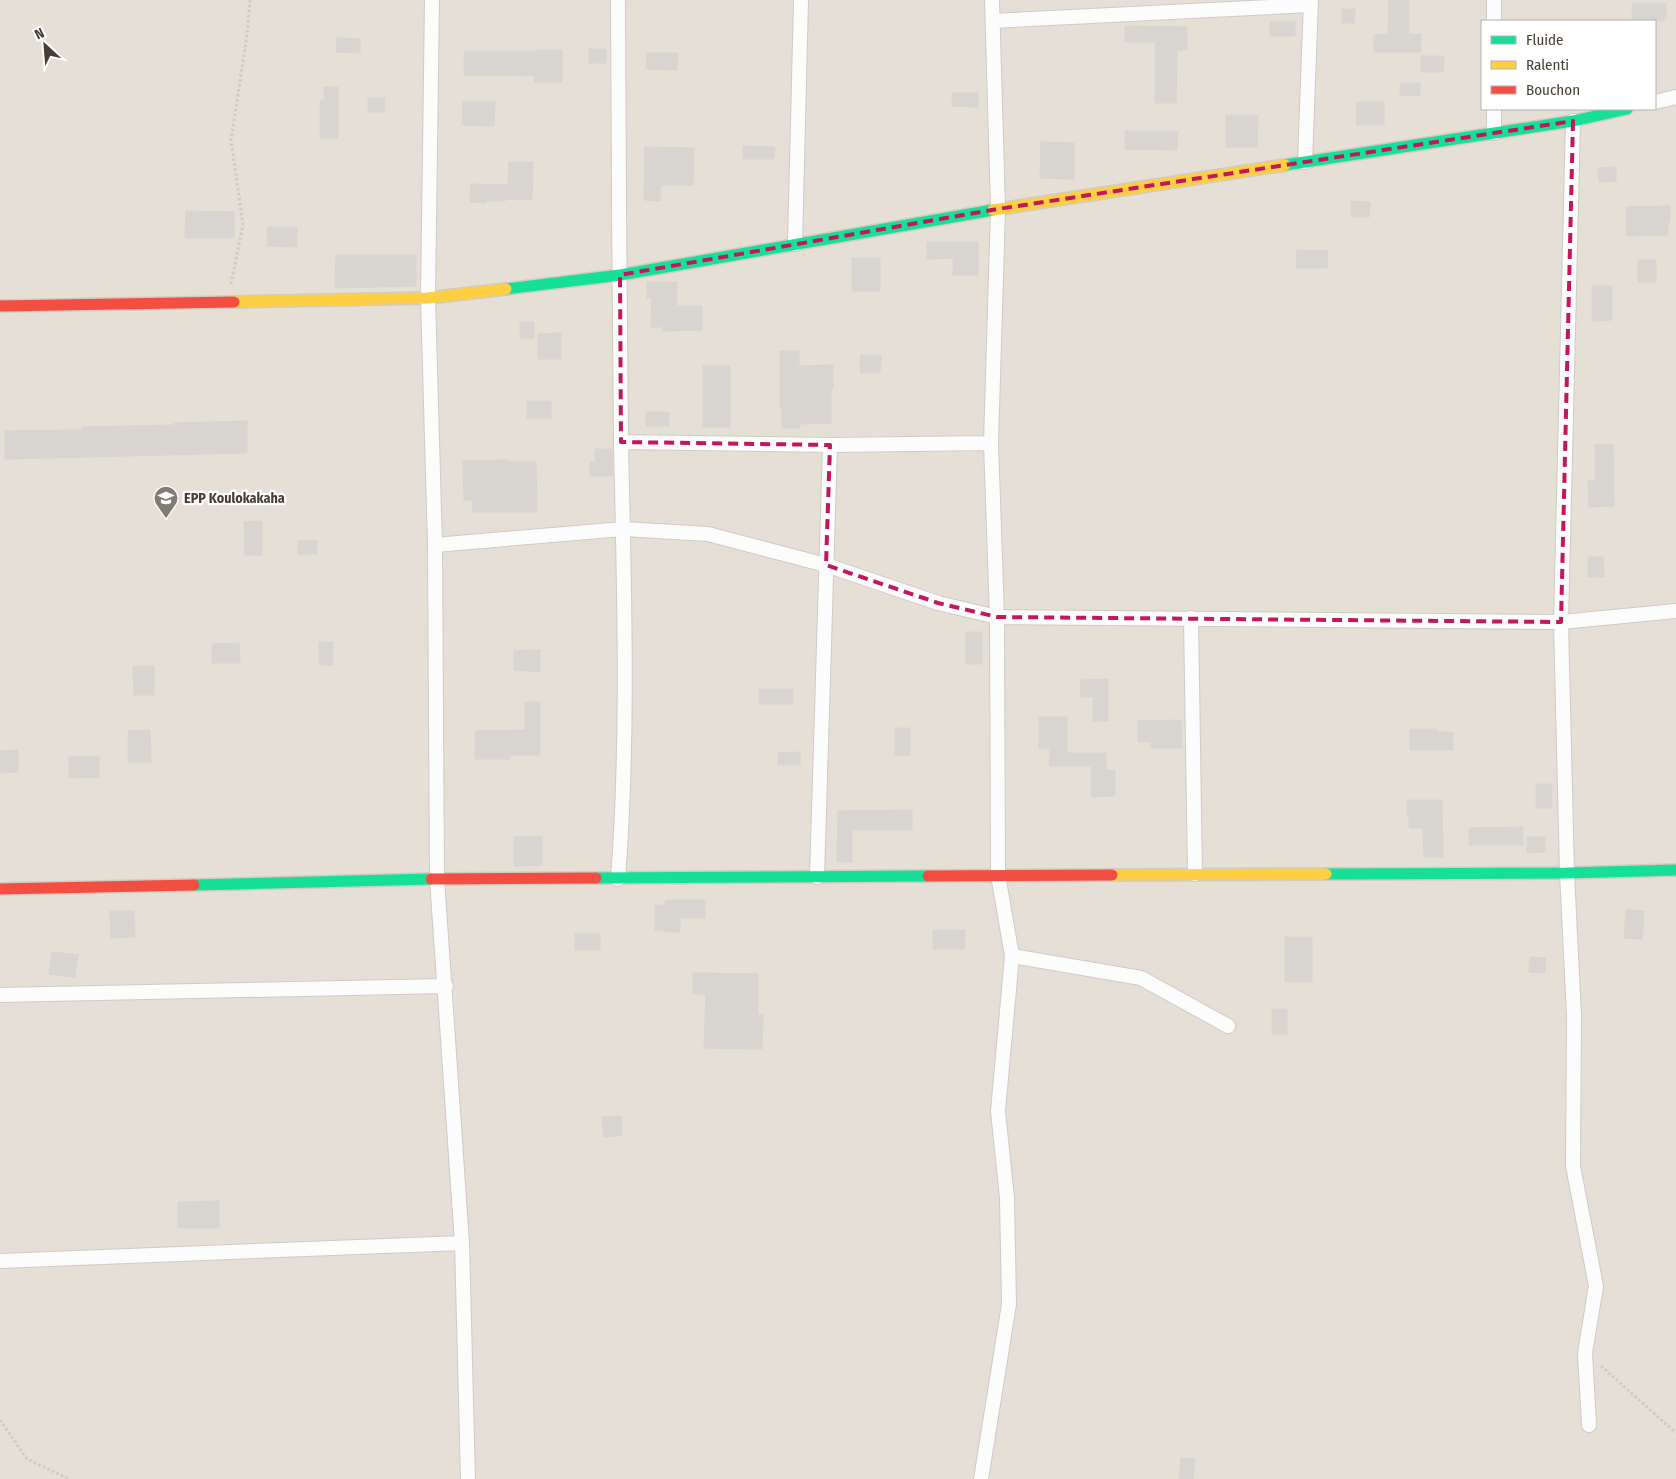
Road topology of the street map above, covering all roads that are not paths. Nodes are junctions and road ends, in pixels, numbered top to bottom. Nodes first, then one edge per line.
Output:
1 (432, 0) edge
2 (618, 0) edge
3 (801, 0) edge
4 (992, 0) edge
5 (1494, 0) edge
6 (1310, 3) edge
7 (1494, 20) edge
8 (992, 21) junction
9 (1676, 98) edge
10 (1656, 102) edge
11 (1494, 110) edge
12 (1622, 110) edge
13 (1573, 121) junction
14 (1494, 133) junction
15 (1305, 162) junction
16 (998, 209) junction
17 (795, 244) junction
18 (620, 275) junction
19 (428, 298) junction
20 (0, 306) edge
21 (622, 442) junction
22 (991, 443) junction
23 (830, 445) junction
24 (623, 529) junction
25 (435, 545) junction
26 (826, 565) junction
27 (1676, 611) edge
28 (998, 617) junction
29 (1191, 618) junction
30 (1560, 622) junction
31 (1676, 870) edge
32 (1567, 873) junction
33 (1195, 874) junction
34 (998, 875) junction
35 (816, 877) junction
36 (438, 879) junction
37 (618, 879) junction
38 (0, 889) edge
39 (1012, 956) junction
40 (446, 986) junction
41 (0, 995) edge
42 (1228, 1026) dead end
43 (462, 1243) junction
44 (0, 1261) edge
45 (1589, 1425) dead end
46 (468, 1479) edge
47 (981, 1479) edge

1 - 19 street
2 - 18 street
3 - 17 street
4 - 8 street
5 - 7 street
6 - 8 street
6 - 15 street
8 - 16 street
9 - 10 street
11 - 14 street
12 - 13 street
13 - 14 street
13 - 30 street
14 - 15 street
15 - 16 street
16 - 17 street
16 - 22 street
17 - 18 street
18 - 19 street
18 - 21 street
19 - 20 street
19 - 25 street
21 - 23 street
21 - 24 street
22 - 23 street
22 - 28 street
23 - 26 street
24 - 25 street
24 - 26 street
24 - 37 street
25 - 36 street
26 - 28 street
26 - 35 street
27 - 30 street
28 - 29 street
28 - 34 street
29 - 30 street
29 - 33 street
30 - 32 street
31 - 32 street
32 - 33 street
32 - 45 street
33 - 34 street
34 - 35 street
34 - 39 street
35 - 37 street
36 - 37 street
36 - 38 street
36 - 40 street
39 - 42 street
39 - 47 street
40 - 41 street
40 - 43 street
43 - 44 street
43 - 46 street

